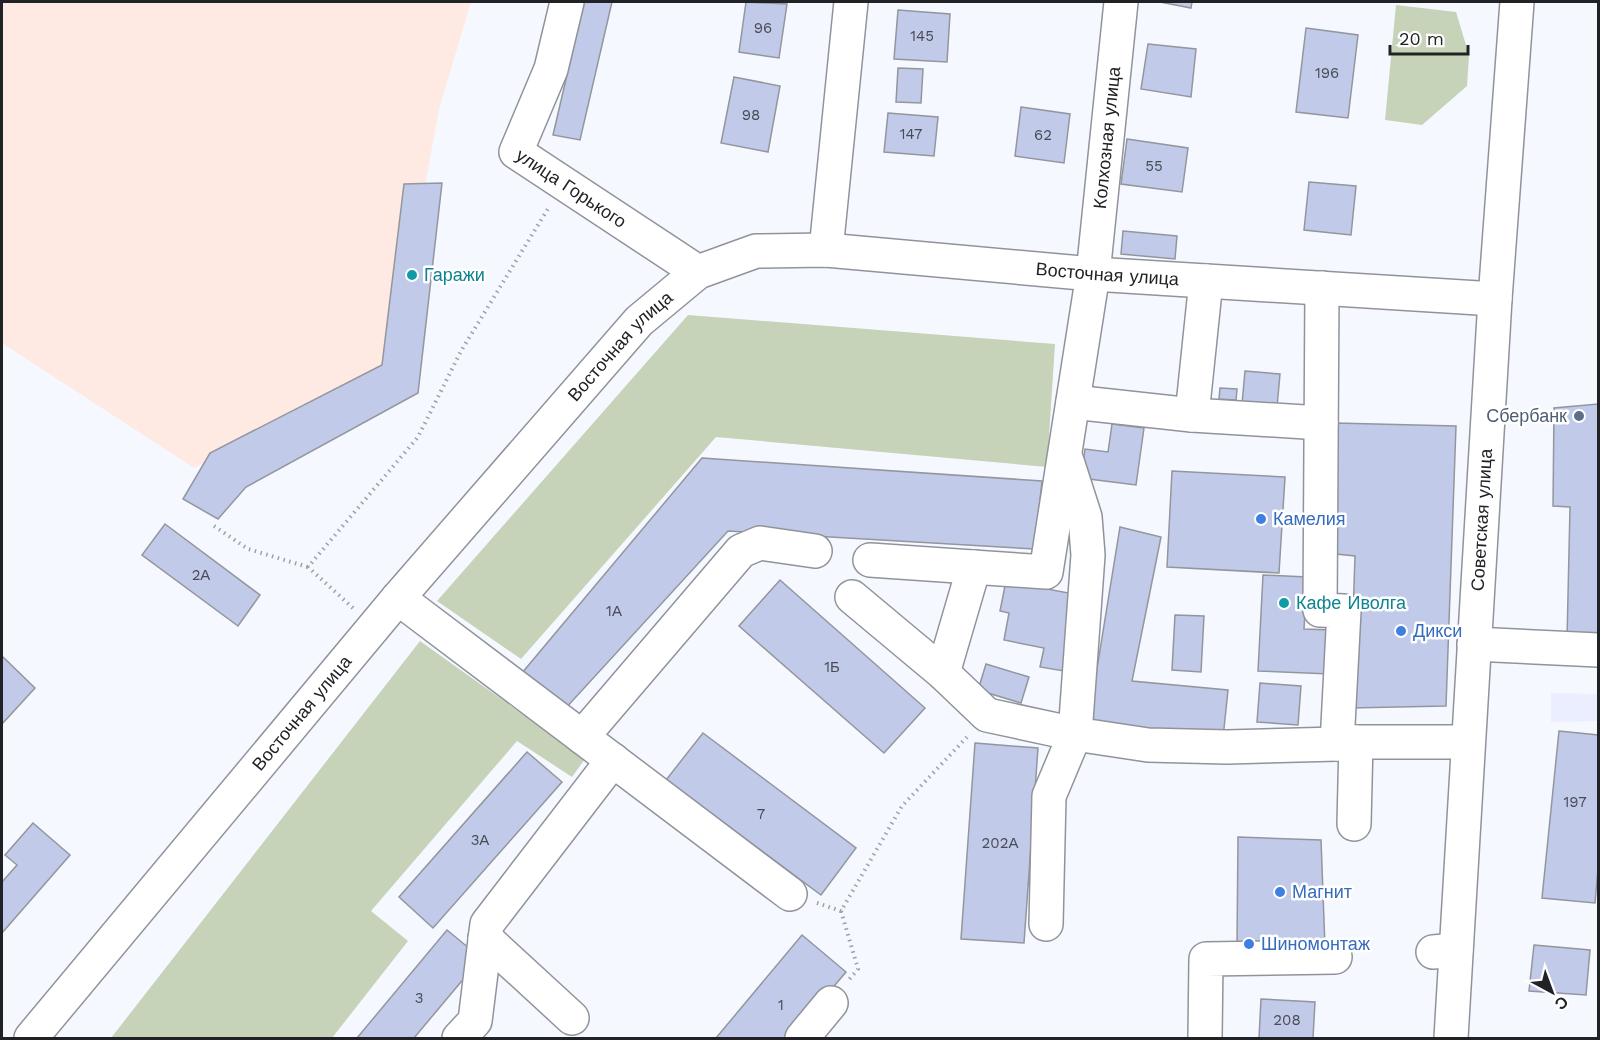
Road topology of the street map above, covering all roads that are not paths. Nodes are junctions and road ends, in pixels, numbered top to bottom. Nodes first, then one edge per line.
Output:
1 (567, 2) edge
2 (851, 2) edge
3 (1121, 2) edge
4 (1517, 2) edge
5 (826, 250) junction
6 (698, 272) junction
7 (1093, 274) junction
8 (1206, 281) junction
9 (1322, 288) junction
10 (1495, 298) junction
11 (1073, 402) junction
12 (1192, 415) junction
13 (1321, 423) junction
14 (1065, 455) junction
15 (815, 551) dead end
16 (870, 560) dead end
17 (974, 567) junction
18 (852, 597) dead end
19 (398, 598) junction
20 (1474, 644) junction
21 (1599, 650) edge
22 (943, 673) junction
23 (1075, 734) junction
24 (582, 737) junction
25 (1468, 742) junction
26 (1347, 743) junction
27 (613, 760) junction
28 (1354, 824) dead end
29 (790, 894) road end
30 (1046, 924) dead end
31 (485, 938) junction
32 (1335, 957) dead end
33 (831, 1003) road end
34 (572, 1018) dead end
35 (31, 1038) edge
36 (459, 1038) edge
37 (802, 1038) edge
38 (1205, 1038) edge
39 (1451, 1038) edge

1 - 6 main road, улица Горького
2 - 5 main road
3 - 7 main road, Колхозная улица
4 - 10 main road, Советская улица
5 - 6 main road, Восточная улица
5 - 7 main road, Восточная улица
6 - 19 main road, Восточная улица
7 - 8 main road, Восточная улица
7 - 11 main road, Колхозная улица
8 - 9 main road, Восточная улица
8 - 12 main road
9 - 10 main road, Восточная улица
9 - 13 main road
10 - 20 main road, Советская улица
11 - 12 main road
11 - 14 main road, Колхозная улица
12 - 13 main road
13 - 26 main road
14 - 17 main road, Колхозная улица
14 - 23 main road
15 - 24 main road
16 - 17 main road
17 - 22 main road
18 - 22 main road
19 - 24 main road
19 - 35 main road, Восточная улица
20 - 21 main road
20 - 25 main road, Советская улица
22 - 23 main road
23 - 26 main road
23 - 30 main road
24 - 27 main road
25 - 26 main road
25 - 39 main road, Советская улица
26 - 28 main road
27 - 29 main road
27 - 31 main road
31 - 34 main road
31 - 36 main road
32 - 38 main road
33 - 37 main road

